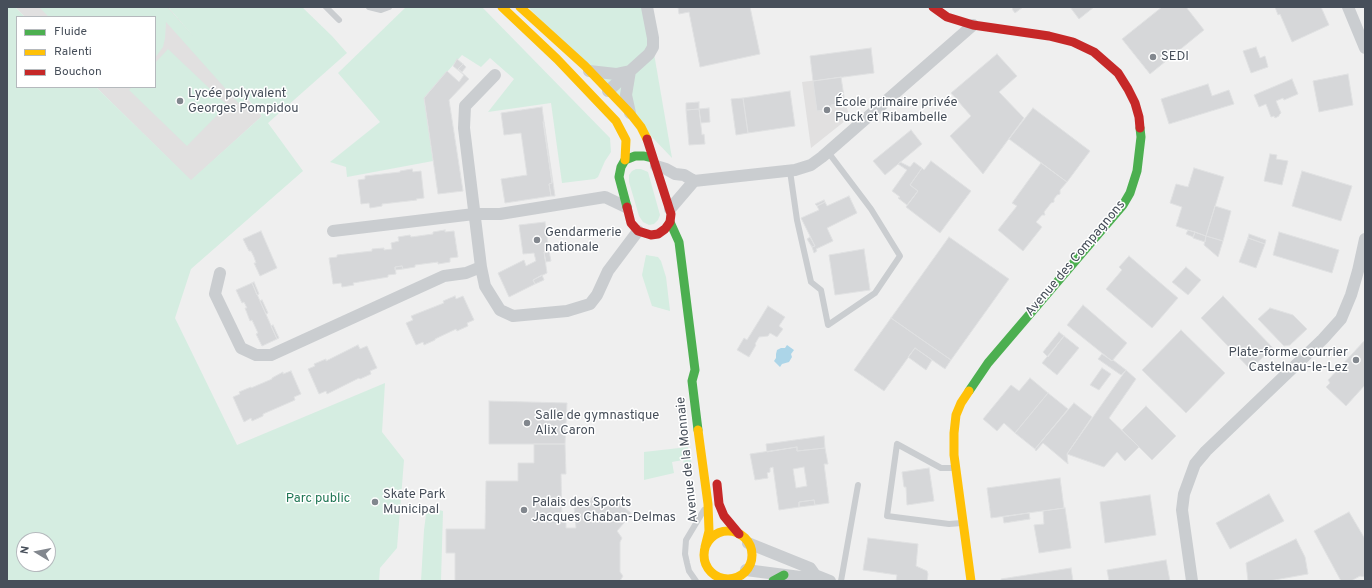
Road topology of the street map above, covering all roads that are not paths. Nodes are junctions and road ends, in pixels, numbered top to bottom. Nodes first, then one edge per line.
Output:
1 (326, 7) edge
2 (369, 7) edge
3 (389, 7) edge
4 (502, 7) edge
5 (520, 7) edge
6 (647, 7) edge
7 (933, 7) edge
8 (1348, 7) edge
9 (339, 20) dead end
10 (973, 25) junction
11 (1365, 48) edge
12 (589, 71) junction
13 (630, 71) junction
14 (495, 75) dead end
15 (608, 92) junction
16 (598, 101) junction
17 (630, 113) junction
18 (828, 152) junction
19 (625, 160) junction
20 (654, 162) junction
21 (790, 171) junction
22 (618, 177) junction
23 (694, 181) junction
24 (605, 197) junction
25 (626, 207) junction
26 (670, 209) junction
27 (474, 214) junction
28 (670, 222) junction
29 (333, 231) dead end
30 (638, 231) junction
31 (658, 234) junction
32 (1365, 239) edge
33 (681, 259) junction
34 (481, 267) junction
35 (220, 273) dead end
36 (695, 370) junction
37 (702, 382) dead end
38 (956, 468) junction
39 (715, 473) dead end
40 (858, 485) dead end
41 (708, 504) junction
42 (963, 523) junction
43 (739, 534) junction
44 (748, 543) junction
45 (705, 547) junction
46 (710, 571) junction
47 (742, 575) edge
48 (816, 575) junction
49 (778, 578) edge
50 (696, 581) edge
51 (712, 581) edge
52 (830, 581) edge
53 (841, 581) edge
54 (971, 581) edge
55 (1192, 581) edge

1 - 9 lane
2 - 3 lane
4 - 16 street
5 - 12 street
6 - 13 street
7 - 10 street, Avenue des Compagnons
8 - 11 street
10 - 18 street
10 - 38 street, Avenue des Compagnons
12 - 13 street
12 - 15 street
13 - 15 street
13 - 17 street
14 - 27 street
15 - 16 street
15 - 17 street
16 - 19 street
17 - 20 street
18 - 21 street
18 - 21 lane
19 - 20 street
19 - 22 street
20 - 23 street
20 - 26 street
21 - 23 street
22 - 24 street
22 - 25 street
23 - 26 street
24 - 25 street
24 - 27 street
25 - 30 street
26 - 28 street
27 - 29 street
27 - 34 street
28 - 31 street
28 - 33 street, Avenue de la Monnaie
30 - 31 street
30 - 34 street
31 - 33 street, Avenue de la Monnaie
32 - 55 street
33 - 36 street, Avenue de la Monnaie
34 - 35 street
36 - 37 street, Avenue de la Monnaie
36 - 41 street, Avenue de la Monnaie
38 - 42 street, Avenue des Compagnons
38 - 42 lane
39 - 43 street, Avenue de la Monnaie
40 - 53 lane
41 - 45 street, Avenue de la Monnaie
41 - 50 lane
42 - 54 street, Avenue des Compagnons
43 - 44 street
43 - 45 street
44 - 47 street
44 - 48 street
45 - 46 street
46 - 47 street
46 - 51 street
47 - 49 street
48 - 49 street
48 - 52 street

